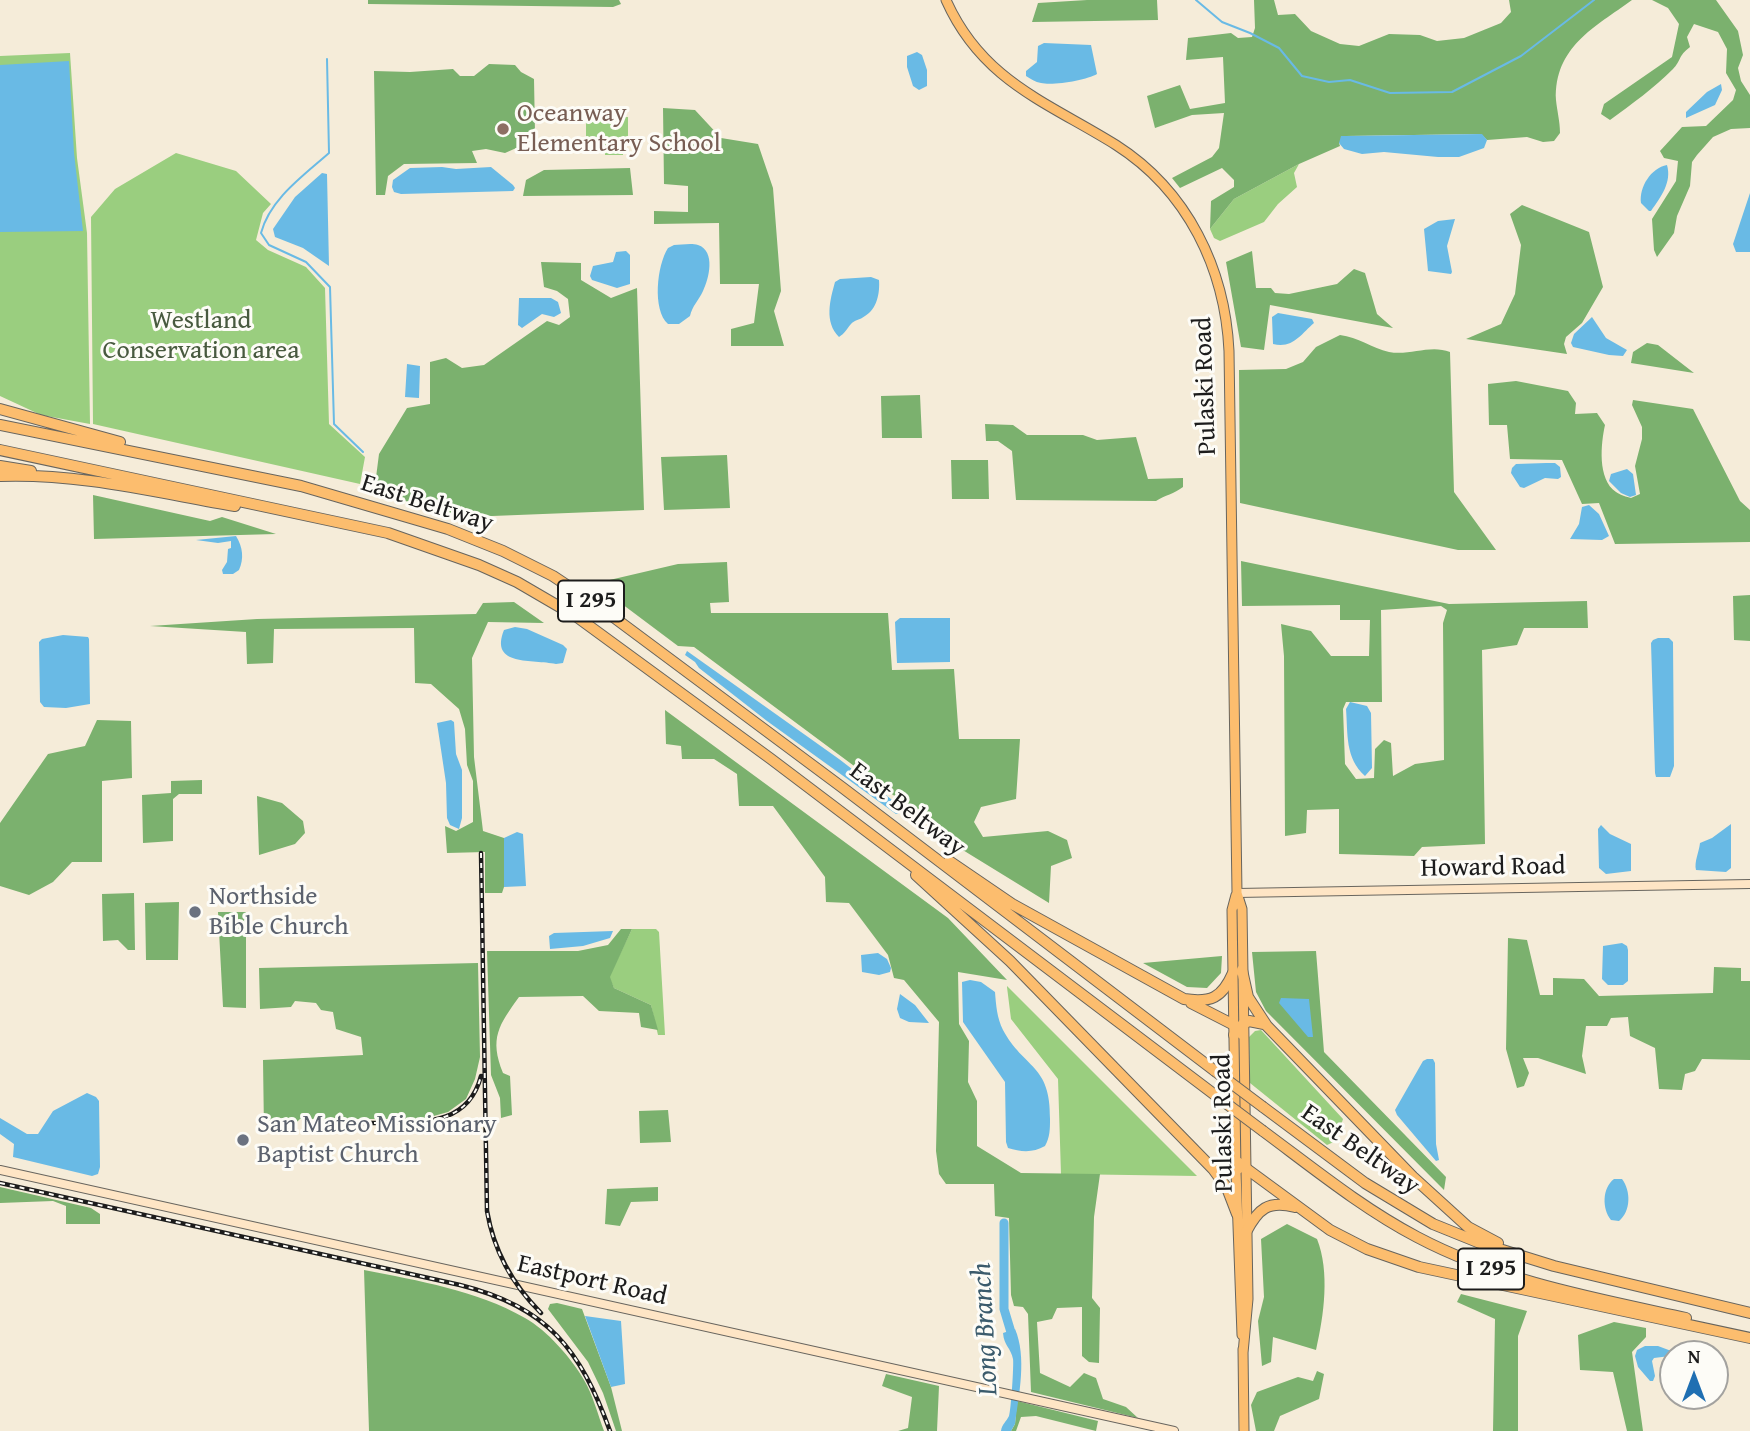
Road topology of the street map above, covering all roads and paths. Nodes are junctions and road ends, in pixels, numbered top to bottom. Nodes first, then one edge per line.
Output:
1 (946, 0) edge
2 (0, 409) edge
3 (0, 424) edge
4 (0, 450) edge
5 (0, 466) edge
6 (0, 476) edge
7 (98, 483) junction
8 (301, 486) junction
9 (323, 518) junction
10 (843, 788) junction
11 (872, 835) junction
12 (1750, 884) edge
13 (1237, 893) junction
14 (1238, 971) junction
15 (1184, 999) junction
16 (1267, 1026) junction
17 (1239, 1030) junction
18 (1241, 1166) junction
19 (1213, 1169) junction
20 (0, 1170) edge
21 (1298, 1208) junction
22 (1237, 1214) junction
23 (1246, 1232) junction
24 (1554, 1266) junction
25 (1750, 1313) edge
26 (1750, 1336) edge
27 (1243, 1353) junction
28 (1174, 1431) edge
29 (1244, 1431) edge

1 - 13 main road, Pulaski Road
2 - 8 highway
3 - 8 highway, East Beltway / I 295
4 - 9 highway, East Beltway / I 295
5 - 7 highway
6 - 7 highway
7 - 9 highway
8 - 10 highway, East Beltway / I 295
9 - 11 highway, East Beltway / I 295
10 - 15 highway
10 - 24 highway, East Beltway / I 295, bridge
11 - 19 highway
11 - 26 highway, East Beltway / I 295, bridge
12 - 13 street, Howard Road
13 - 14 main road, Pulaski Road
14 - 15 highway
14 - 16 highway
14 - 17 main road, Pulaski Road
15 - 17 highway
16 - 17 highway
16 - 24 highway
17 - 18 main road, Pulaski Road
18 - 19 highway
18 - 21 highway
18 - 22 main road, Pulaski Road
18 - 23 main road, Pulaski Road
19 - 22 highway
20 - 28 street, Eastport Road
21 - 23 highway
21 - 26 highway
22 - 27 main road, Pulaski Road
23 - 27 main road, Pulaski Road
24 - 25 highway, East Beltway / I 295
27 - 29 main road, Pulaski Road

